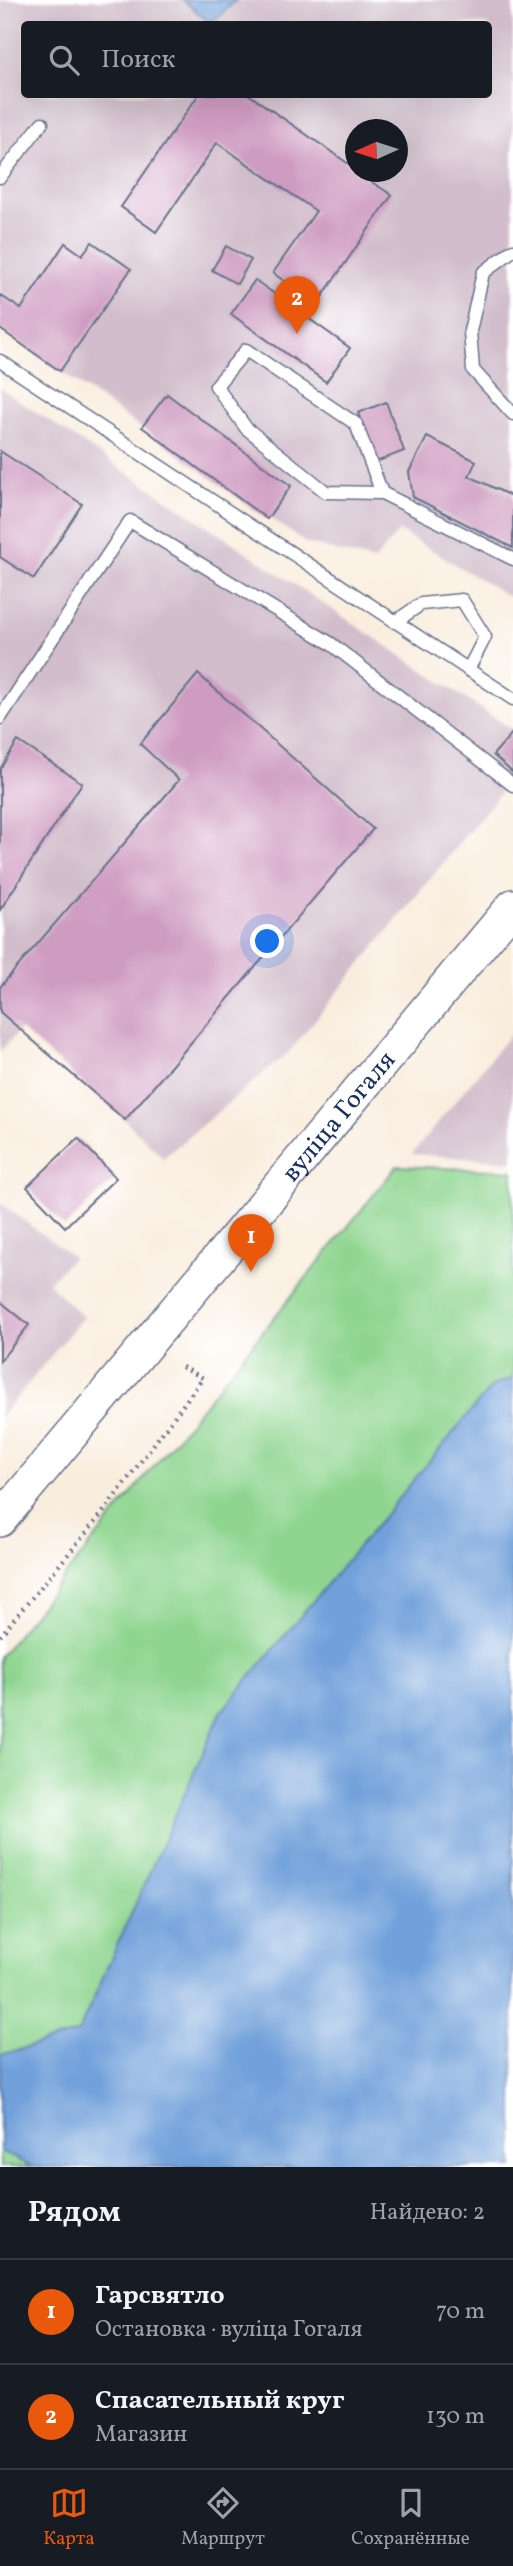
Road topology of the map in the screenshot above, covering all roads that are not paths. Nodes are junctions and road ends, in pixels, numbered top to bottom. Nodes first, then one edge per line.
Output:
1 (41, 122) dead end
2 (0, 177) edge
3 (513, 250) edge
4 (0, 361) edge
5 (513, 414) edge
6 (382, 493) junction
7 (513, 559) edge
8 (395, 622) junction
9 (468, 670) junction
10 (513, 699) edge
11 (0, 718) edge
12 (513, 785) edge
13 (513, 906) edge
14 (0, 1520) edge

1 - 2 lane
3 - 5 lane
4 - 8 lane
6 - 6 lane
6 - 7 lane
8 - 9 lane
8 - 9 lane
9 - 10 lane
11 - 12 lane
13 - 14 main road, вуліца Гогаля

